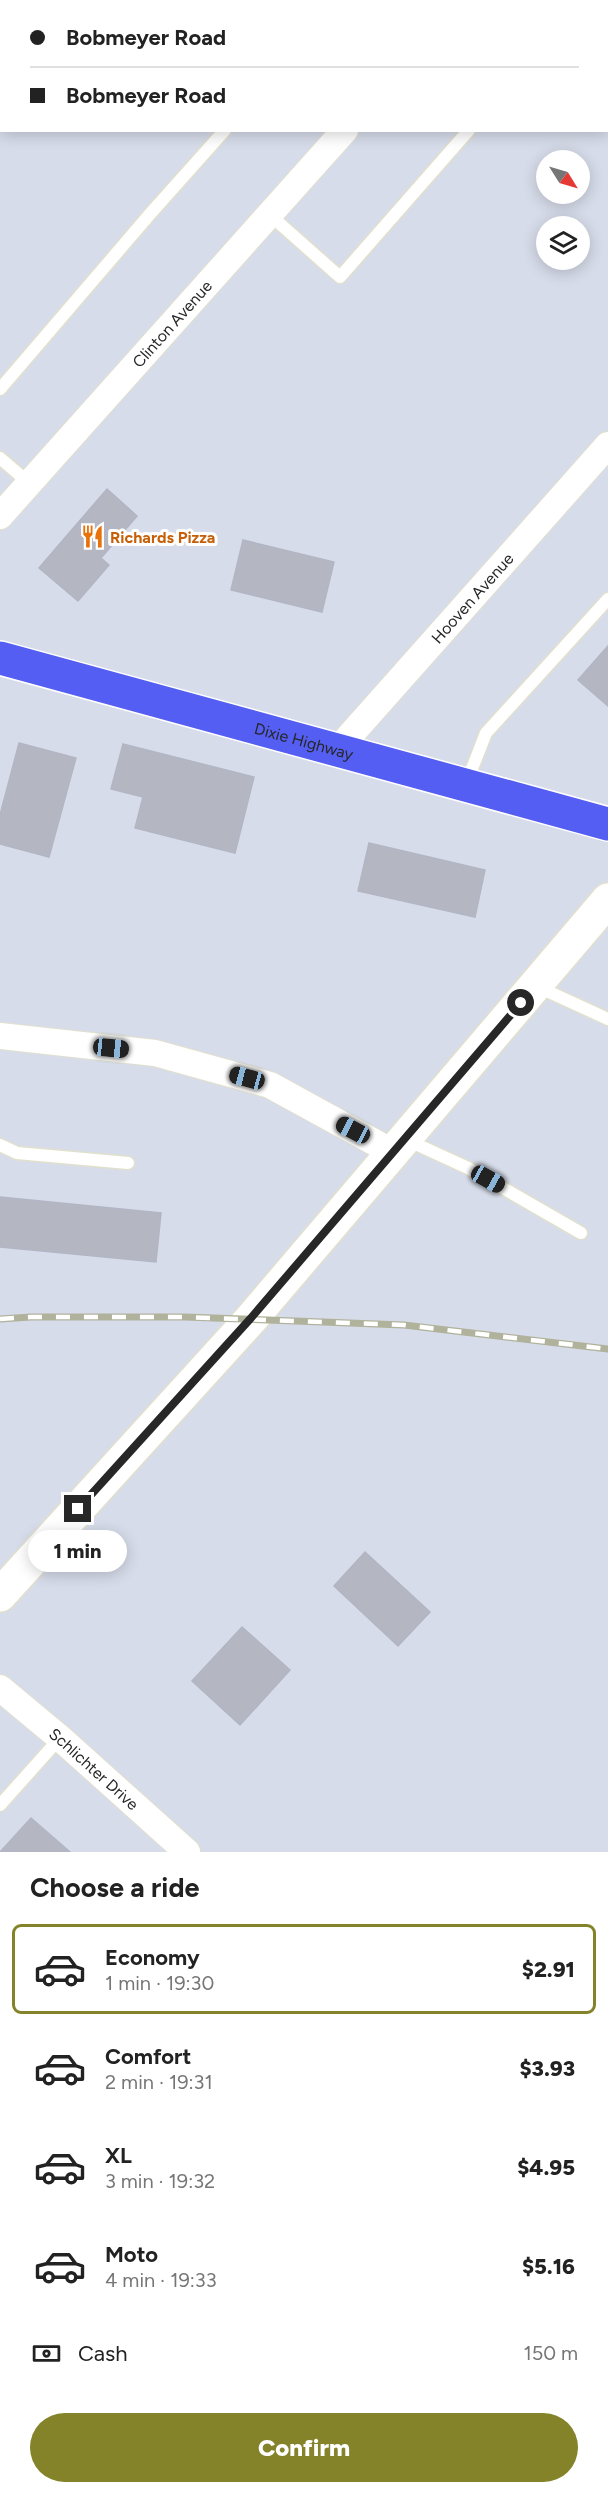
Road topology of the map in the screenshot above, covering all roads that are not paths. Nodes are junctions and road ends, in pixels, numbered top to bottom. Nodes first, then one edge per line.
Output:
1 (223, 132) edge
2 (343, 132) edge
3 (467, 132) edge
4 (270, 215) junction
5 (0, 388) edge
6 (608, 446) edge
7 (0, 458) edge
8 (29, 483) junction
9 (0, 516) edge
10 (608, 599) edge
11 (0, 658) edge
12 (338, 749) junction
13 (466, 784) junction
14 (608, 824) edge
15 (608, 900) edge
16 (535, 986) junction
17 (608, 1019) edge
18 (0, 1036) edge
19 (0, 1145) edge
20 (400, 1146) junction
21 (128, 1163) dead end
22 (581, 1233) dead end
23 (0, 1595) edge
24 (0, 1688) edge
25 (60, 1738) junction
26 (0, 1805) edge
27 (187, 1852) edge

1 - 5 lane
2 - 4 street, Clinton Avenue
3 - 4 lane
4 - 8 street, Clinton Avenue
6 - 12 street, Hooven Avenue
7 - 8 lane
8 - 9 street, Clinton Avenue
10 - 13 lane
11 - 12 main road, Dixie Highway
12 - 13 main road, Dixie Highway
13 - 14 main road, Dixie Highway
15 - 16 street
16 - 17 lane
16 - 20 street
18 - 20 street
19 - 21 lane
20 - 22 lane
20 - 23 street
24 - 25 street, Schlichter Drive
25 - 26 lane
25 - 27 street, Schlichter Drive

